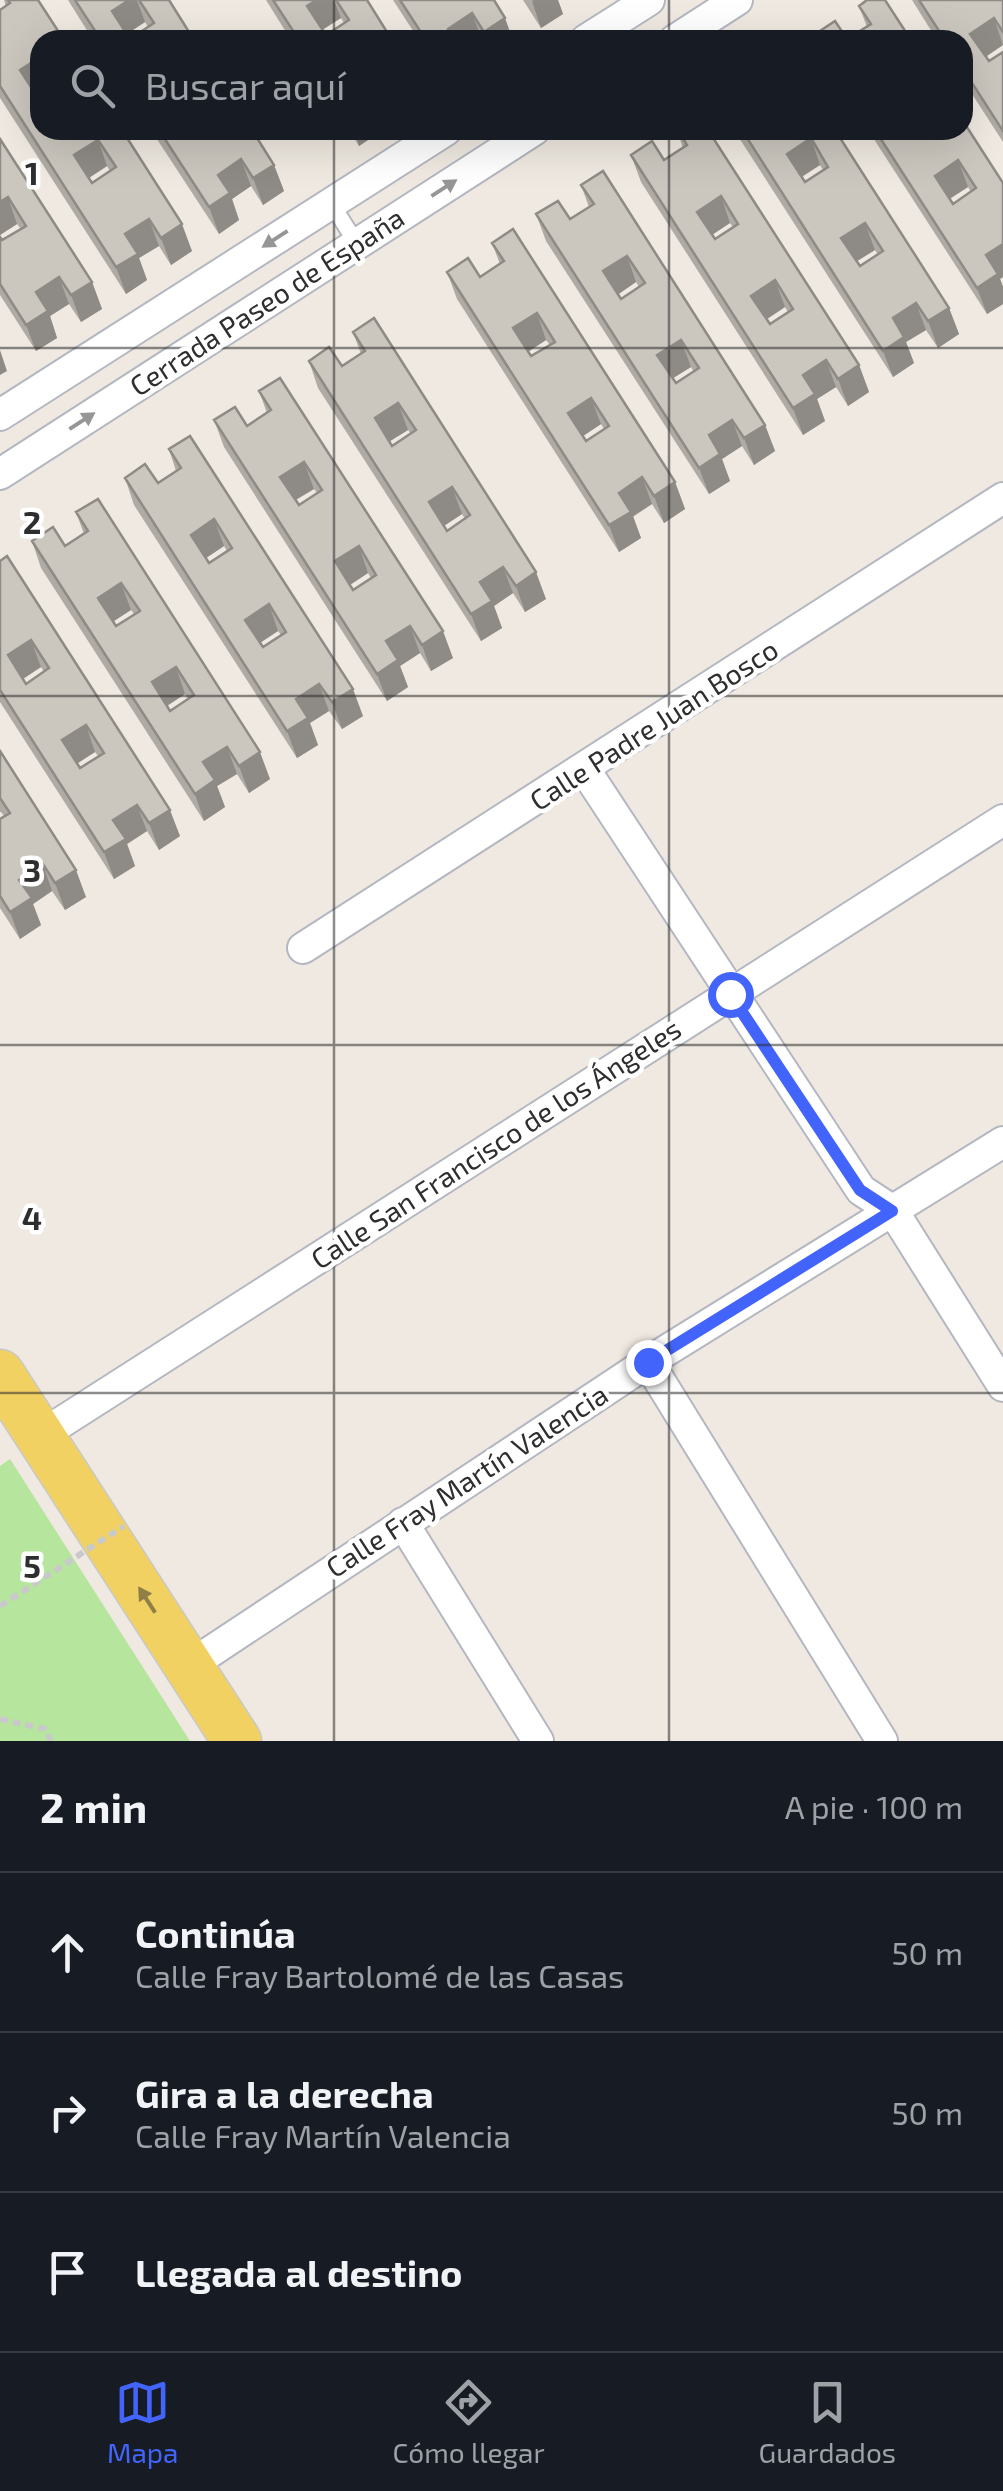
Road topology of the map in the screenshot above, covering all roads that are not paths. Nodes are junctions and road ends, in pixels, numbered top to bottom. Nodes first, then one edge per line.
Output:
1 (648, 0) edge
2 (737, 0) edge
3 (602, 30) edge
4 (690, 30) edge
5 (430, 140) edge
6 (518, 140) edge
7 (331, 203) junction
8 (357, 244) junction
9 (0, 414) edge
10 (0, 474) edge
11 (1003, 498) edge
12 (585, 770) junction
13 (1003, 820) edge
14 (303, 948) dead end
15 (730, 994) junction
16 (1003, 1142) edge
17 (892, 1211) junction
18 (648, 1362) junction
19 (0, 1374) edge
20 (1003, 1386) edge
21 (40, 1436) junction
22 (403, 1523) junction
23 (189, 1666) junction
24 (238, 1741) edge
25 (538, 1741) edge
26 (882, 1741) edge

1 - 3 street
2 - 4 street
5 - 7 street, Cerrada Paseo de España
8 -> 6 street, Cerrada Paseo de España
7 - 8 lane
7 -> 9 street, Cerrada Paseo de España
10 -> 8 street, Cerrada Paseo de España
11 - 12 street, Calle Padre Juan Bosco
12 - 14 street, Calle Padre Juan Bosco
12 - 15 street
13 - 15 street, Calle San Francisco de los Ángeles
15 - 17 street
15 - 21 street, Calle San Francisco de los Ángeles
16 - 17 street, Calle Fray Martín Valencia
17 - 18 street, Calle Fray Martín Valencia
17 - 20 street
18 - 22 street, Calle Fray Martín Valencia
18 - 26 street
19 - 21 main road
23 -> 21 main road
22 - 23 street, Calle Fray Martín Valencia
22 - 25 street
23 - 24 main road

